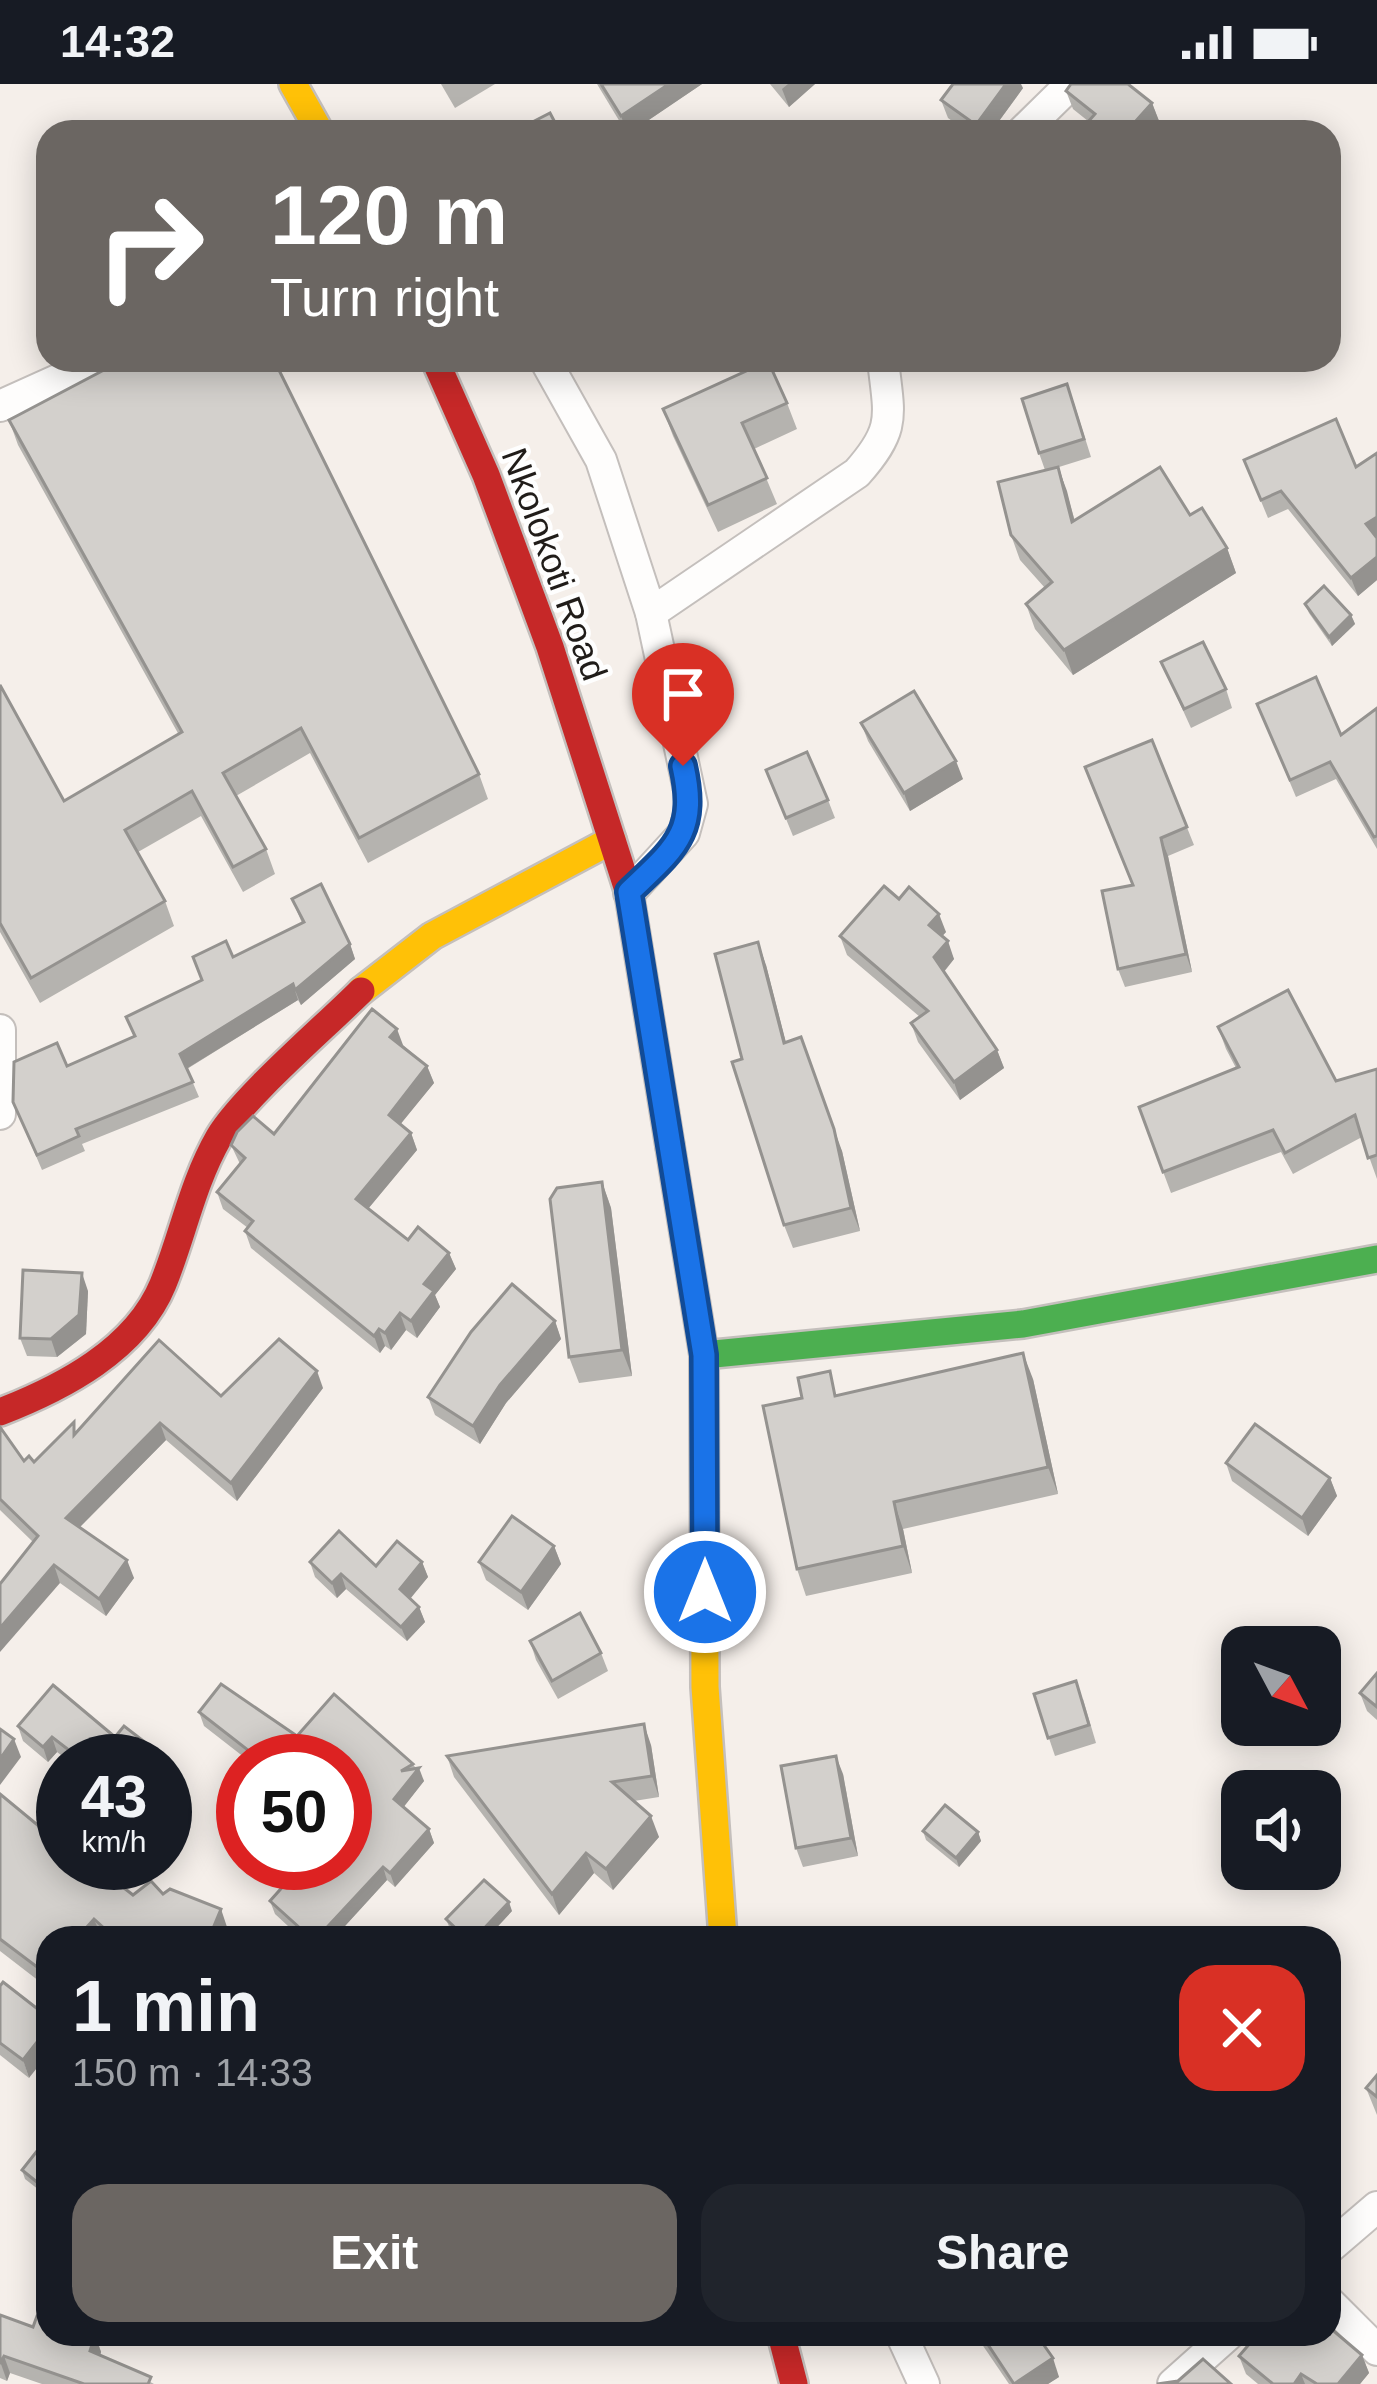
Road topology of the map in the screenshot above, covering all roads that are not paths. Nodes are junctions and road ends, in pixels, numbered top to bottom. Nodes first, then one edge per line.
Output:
1 (293, 84) edge
2 (1071, 84) edge
3 (313, 120) edge
4 (1034, 120) edge
5 (75, 372) edge
6 (440, 372) edge
7 (552, 372) edge
8 (885, 372) edge
9 (0, 406) edge
10 (651, 613) junction
11 (612, 840) junction
12 (629, 892) junction
13 (0, 1030) edge
14 (0, 1114) edge
15 (1377, 1259) edge
16 (704, 1355) junction
17 (0, 1412) edge
18 (722, 1926) edge
19 (1377, 2207) edge
20 (1341, 2238) edge
21 (1341, 2314) edge
22 (784, 2346) edge
23 (907, 2346) edge
24 (1215, 2346) edge
25 (1377, 2350) edge
26 (794, 2384) edge
27 (924, 2384) edge
28 (1173, 2384) edge

1 - 3 main road
2 - 4 street
5 - 9 street
6 - 11 main road, Nkolokoti Road
7 - 10 street
8 - 10 street
10 - 12 street
11 - 12 main road, Nkolokoti Road
11 - 17 main road
12 - 16 main road, Nkolokoti Road
13 - 14 street
15 - 16 main road
16 - 18 main road, Nkolokoti Road
19 - 20 street
21 - 25 street
22 - 26 main road
23 - 27 street
24 - 28 street

